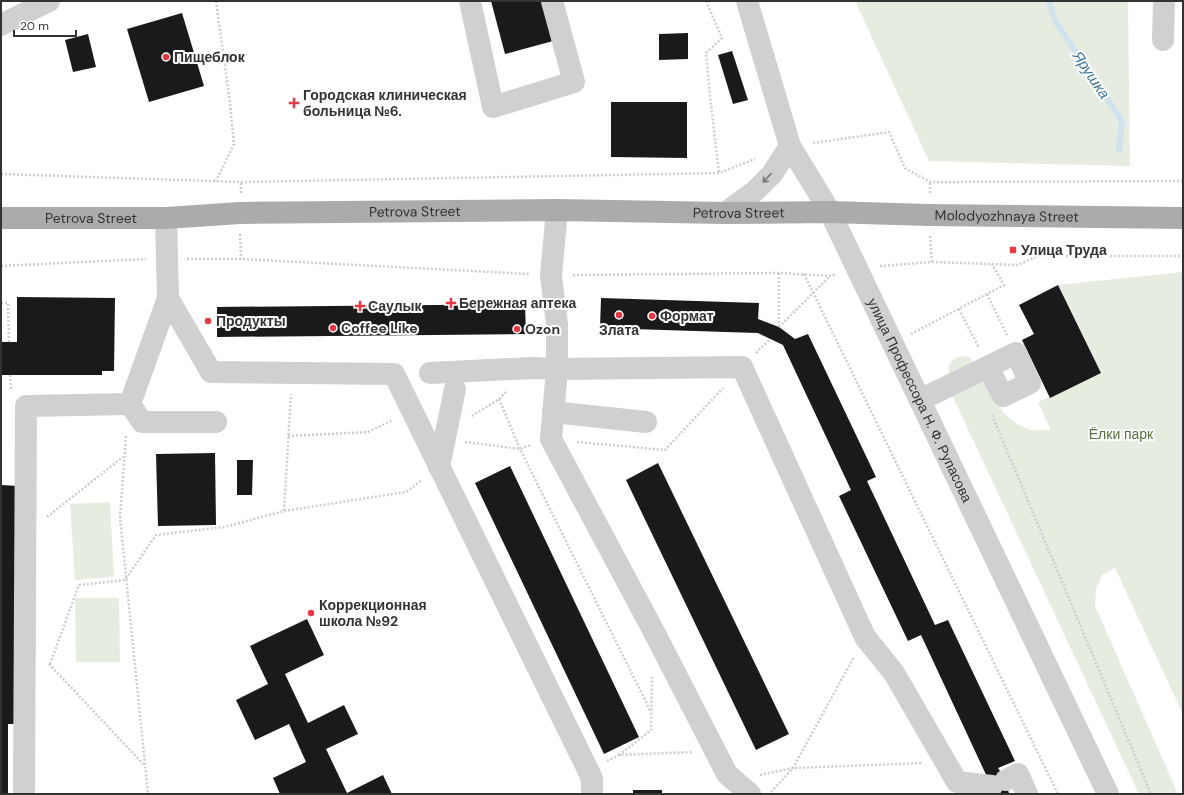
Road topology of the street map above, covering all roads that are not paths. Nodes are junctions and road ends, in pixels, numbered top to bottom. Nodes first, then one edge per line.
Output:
1 (49, 1) edge
2 (470, 1) edge
3 (552, 1) edge
4 (747, 1) edge
5 (1164, 1) edge
6 (1, 25) edge
7 (1163, 40) dead end
8 (790, 146) junction
9 (557, 210) junction
10 (725, 212) junction
11 (830, 212) junction
12 (1, 218) edge
13 (166, 218) junction
14 (1183, 218) edge
15 (168, 298) junction
16 (988, 367) junction
17 (557, 368) junction
18 (430, 373) dead end
19 (455, 389) dead end
20 (920, 400) junction
21 (130, 404) junction
22 (553, 412) junction
23 (216, 422) dead end
24 (646, 422) dead end
25 (439, 467) junction
26 (957, 788) edge
27 (741, 789) edge
28 (24, 794) edge
29 (592, 794) edge
30 (1027, 794) edge
31 (1108, 794) edge

1 - 6 street
2 - 3 street
4 - 8 street, улица Профессора Н. Ф. Рупасова
5 - 7 street
8 -> 10 street
8 - 11 street, улица Профессора Н. Ф. Рупасова
9 - 10 main road, Petrova Street
9 - 13 main road, Petrova Street
9 - 17 street
10 - 11 main road, Petrova Street
11 - 14 main road, Molodyozhnaya Street
11 - 20 street, улица Профессора Н. Ф. Рупасова
12 - 13 main road, Petrova Street
13 - 15 street
15 - 21 street
15 - 25 street
16 - 16 street
16 - 20 street
17 - 18 street
17 - 22 street
17 - 26 street
19 - 25 street
20 - 31 street, улица Профессора Н. Ф. Рупасова
21 - 23 street
21 - 28 street
22 - 24 street
22 - 27 street
25 - 29 street
26 - 30 street

